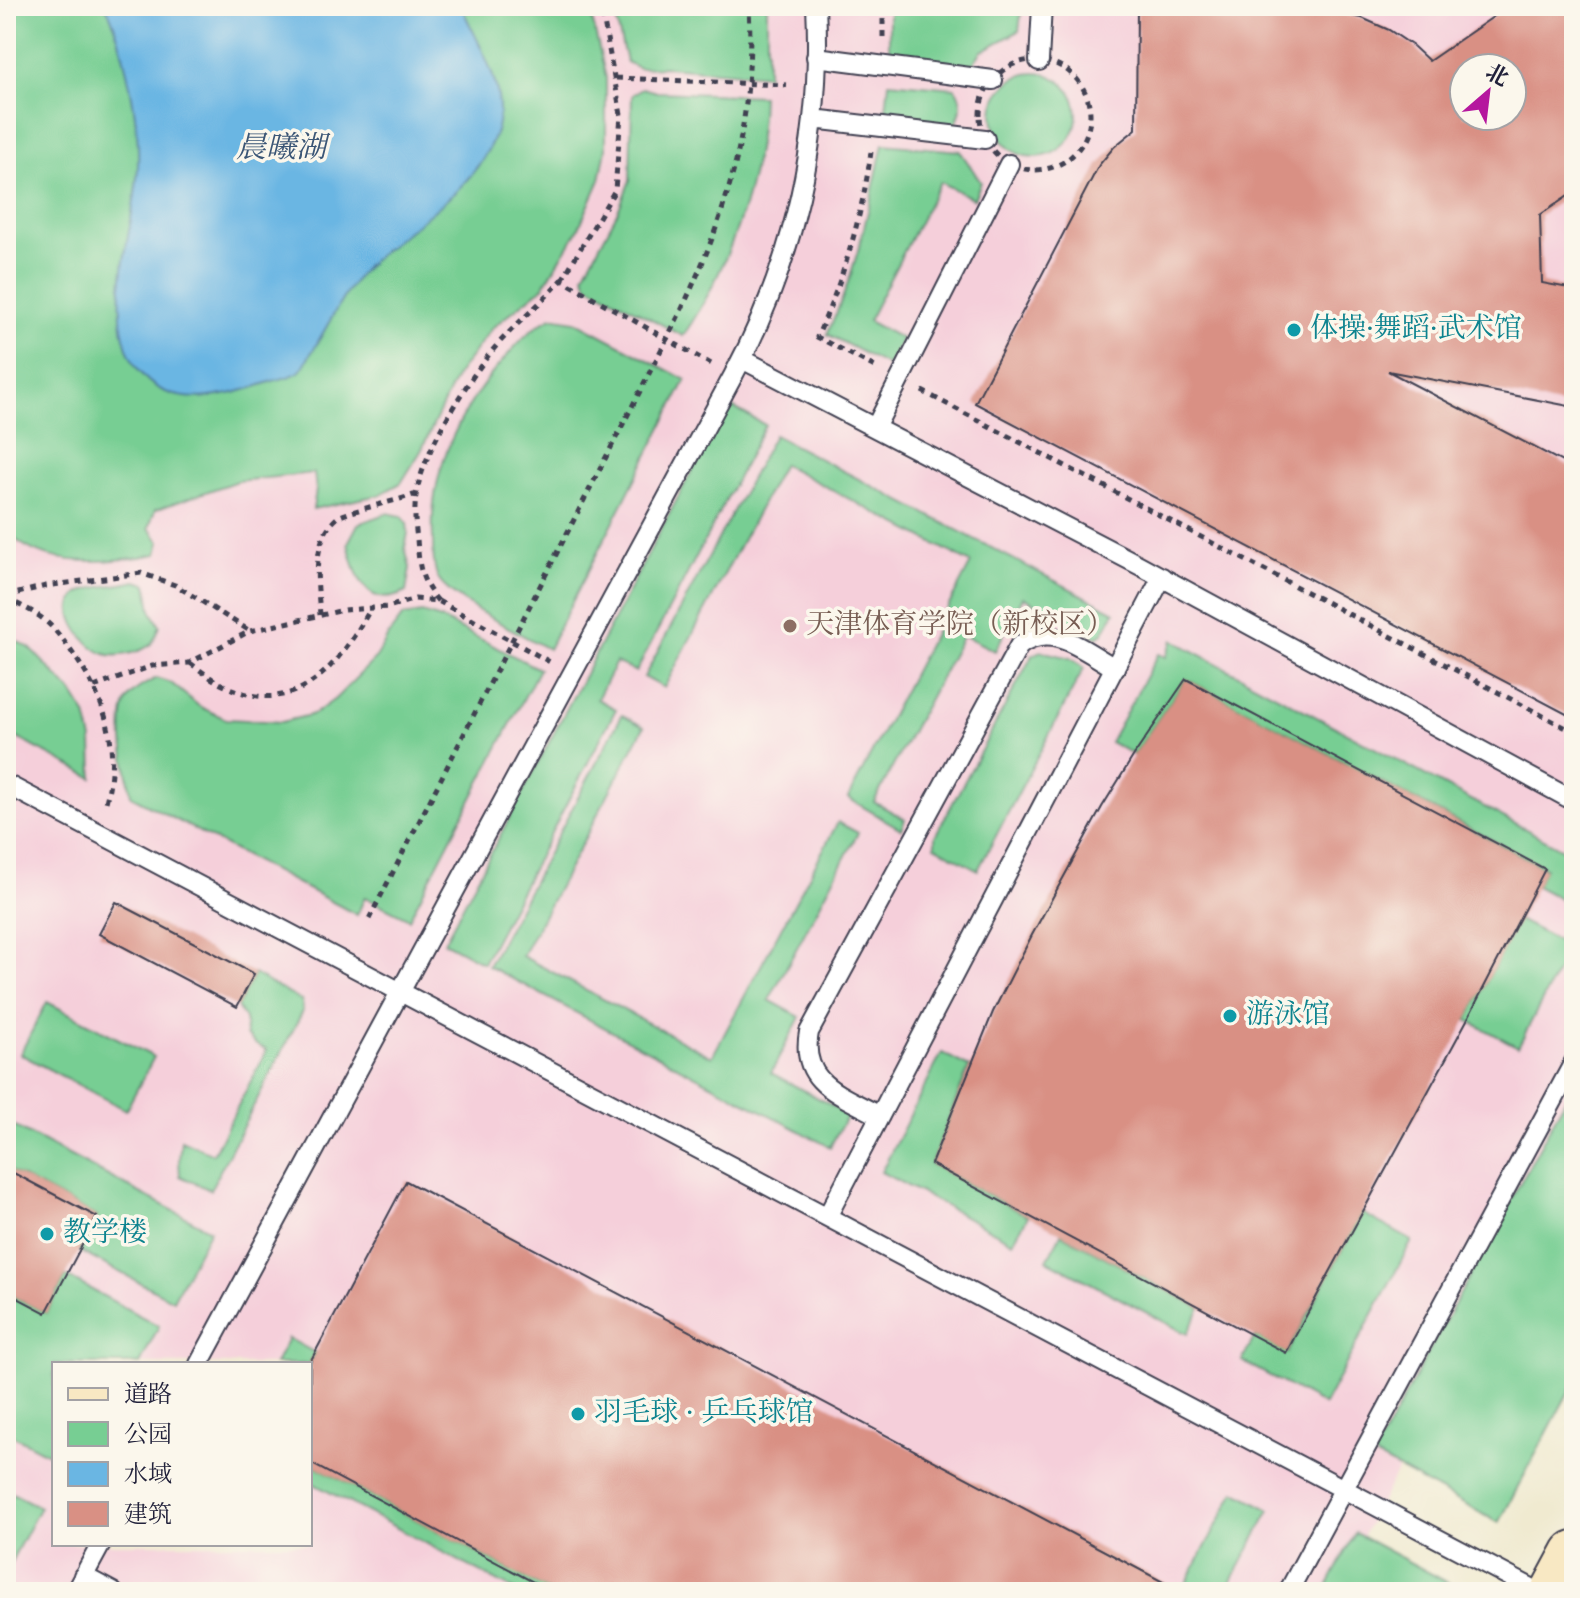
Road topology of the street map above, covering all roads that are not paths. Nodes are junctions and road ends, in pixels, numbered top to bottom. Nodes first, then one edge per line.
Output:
1 (816, 6) edge
2 (1042, 6) edge
3 (816, 57) junction
4 (1039, 61) road end
5 (993, 80) road end
6 (813, 119) junction
7 (985, 139) road end
8 (1009, 164) road end
9 (742, 359) junction
10 (875, 428) junction
11 (1162, 577) junction
12 (1115, 668) junction
13 (6, 784) edge
14 (1574, 801) edge
15 (400, 992) junction
16 (1574, 1062) edge
17 (880, 1116) junction
18 (828, 1215) junction
19 (200, 1362) edge
20 (1344, 1487) junction
21 (100, 1546) edge
22 (1574, 1553) edge
23 (79, 1584) edge
24 (113, 1592) edge
25 (1288, 1592) edge
26 (1539, 1592) edge
27 (1553, 1592) edge

1 - 3 lane
2 - 4 lane
3 - 5 lane
3 - 6 lane
6 - 7 lane
6 - 9 lane
8 - 10 lane
9 - 10 lane
9 - 15 lane
10 - 11 lane
11 - 12 lane
11 - 14 lane
12 - 17 lane
12 - 17 lane
13 - 15 lane
15 - 18 lane
15 - 19 lane
16 - 20 lane
17 - 18 lane
18 - 20 lane
20 - 25 lane
20 - 26 lane
21 - 23 lane
22 - 27 main road
23 - 24 lane

